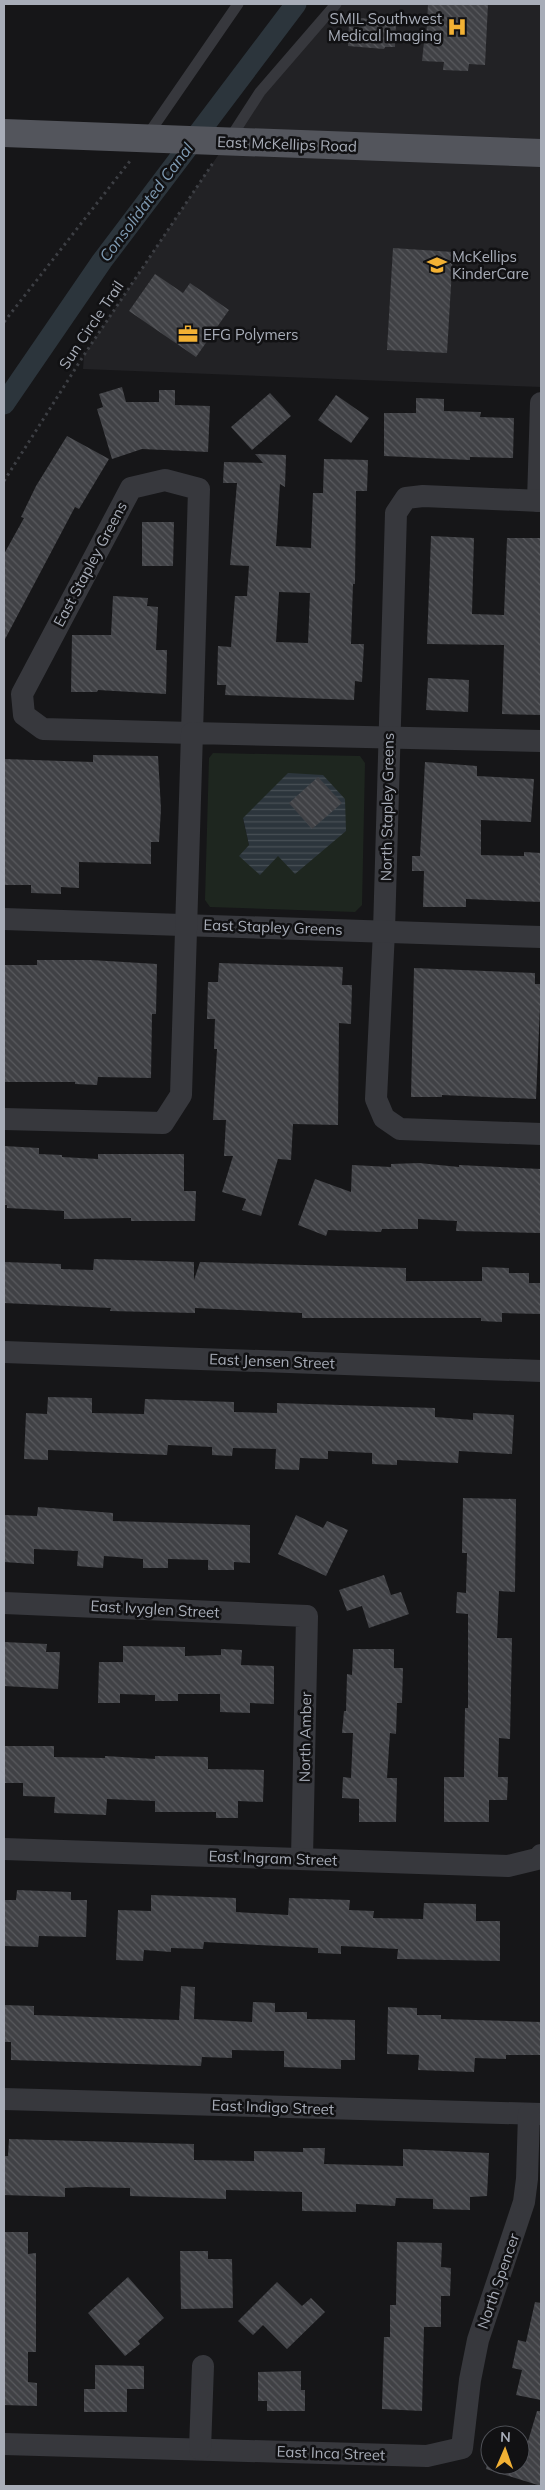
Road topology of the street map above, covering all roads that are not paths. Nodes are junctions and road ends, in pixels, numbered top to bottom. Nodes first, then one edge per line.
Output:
1 (238, 4) edge
2 (336, 4) edge
3 (4, 134) edge
4 (153, 139) junction
5 (220, 142) junction
6 (541, 152) edge
7 (541, 403) edge
8 (539, 501) edge
9 (192, 733) junction
10 (389, 738) junction
11 (541, 741) edge
12 (4, 919) edge
13 (188, 924) junction
14 (384, 931) junction
15 (541, 937) edge
16 (4, 1119) edge
17 (541, 1134) edge
18 (4, 1352) edge
19 (541, 1371) edge
20 (4, 1603) edge
21 (307, 1616) joint
22 (4, 1849) edge
23 (541, 1856) edge
24 (302, 1858) junction
25 (4, 2099) edge
26 (535, 2114) edge
27 (203, 2366) dead end
28 (4, 2444) edge
29 (462, 2448) joint
30 (200, 2449) junction

1 - 4 lane
2 - 5 lane
3 - 4 main road, East McKellips Road
4 - 5 main road, East McKellips Road
5 - 6 main road, East McKellips Road
7 - 8 street
8 - 10 street, North Stapley Greens
9 - 9 street, East Stapley Greens
9 - 10 street, East Stapley Greens
9 - 13 street
10 - 11 street, East Stapley Greens
10 - 14 street, North Stapley Greens
12 - 13 street, East Stapley Greens
13 - 14 street, East Stapley Greens
13 - 16 street
14 - 15 street, East Stapley Greens
14 - 17 street, North Stapley Greens
18 - 19 street, East Jensen Street
20 - 21 street, East Ivyglen Street
21 - 24 street, North Amber
22 - 24 street, East Ingram Street
23 - 24 street, East Ingram Street
25 - 26 street, East Indigo Street
26 - 29 street, North Spencer
27 - 30 street
28 - 30 street, East Inca Street
29 - 30 street, East Inca Street

